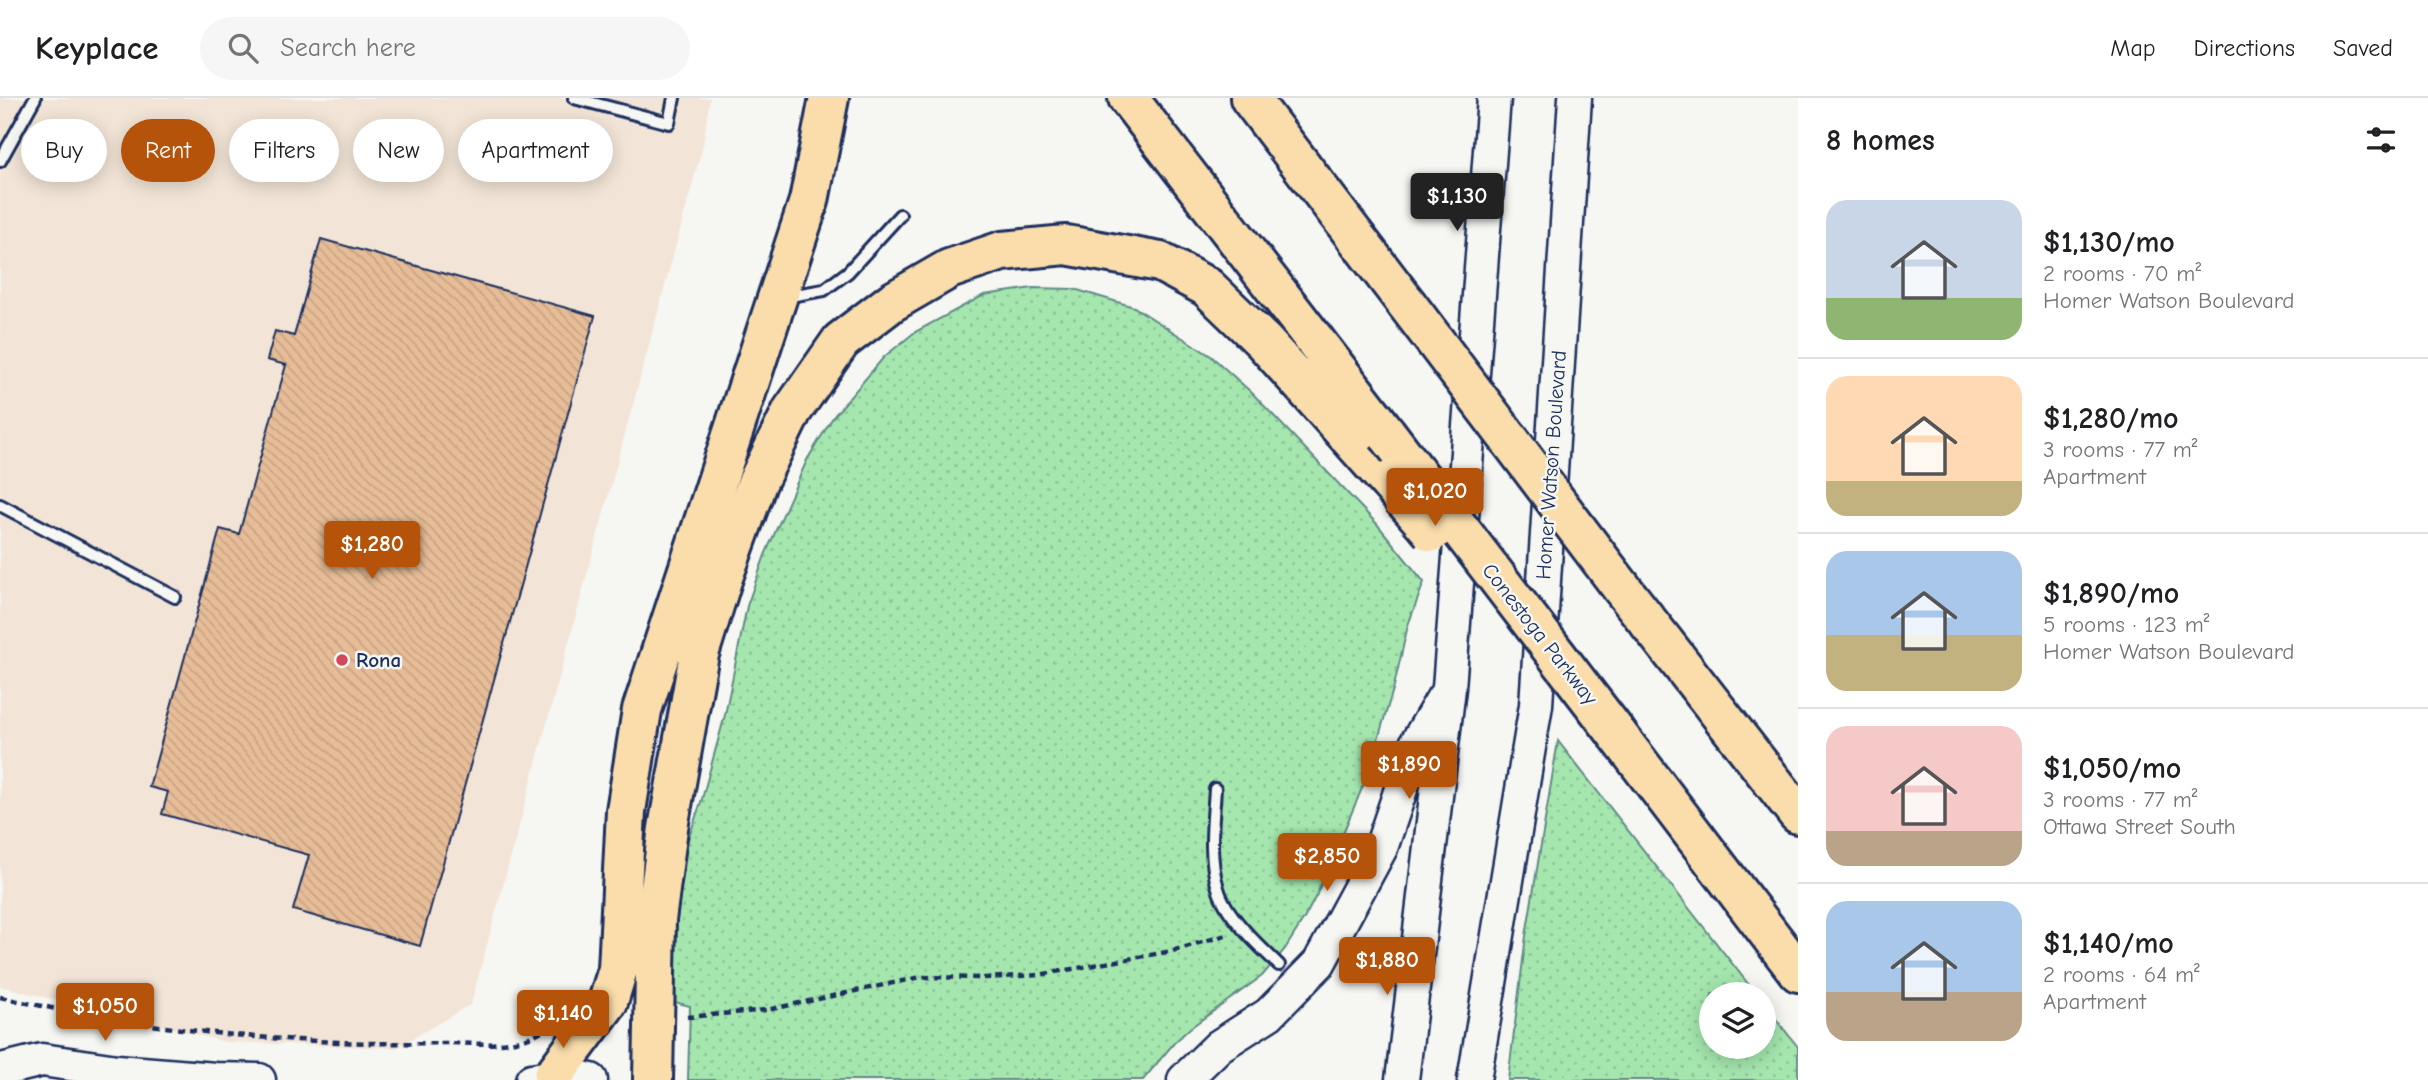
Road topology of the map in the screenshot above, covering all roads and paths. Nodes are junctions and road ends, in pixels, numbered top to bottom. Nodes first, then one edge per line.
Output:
1 (35, 98) edge
2 (573, 98) edge
3 (674, 98) edge
4 (829, 98) edge
5 (1128, 98) edge
6 (1250, 98) edge
7 (1494, 98) edge
8 (1575, 98) edge
9 (0, 161) edge
10 (900, 215) dead end
11 (777, 298) junction
12 (0, 505) edge
13 (175, 597) dead end
14 (1518, 606) junction
15 (1450, 688) junction
16 (1215, 789) dead end
17 (1798, 814) edge
18 (1242, 929) junction
19 (1279, 965) dead end
20 (1798, 972) edge
21 (0, 997) edge
22 (683, 1017) dead end
23 (551, 1024) dead end
24 (5, 1073) edge
25 (543, 1078) edge
26 (259, 1080) edge
27 (591, 1080) edge
28 (653, 1080) edge
29 (1184, 1080) edge
30 (1402, 1080) edge
31 (1474, 1080) edge

1 - 9 lane
2 - 3 lane
4 - 11 highway
5 - 14 highway, Conestoga Parkway, bridge
6 - 17 highway, bridge
7 - 15 main road
8 - 31 main road, Homer Watson Boulevard
10 - 11 lane
11 - 25 highway
12 - 13 lane
14 - 20 highway, Conestoga Parkway, bridge
14 - 28 highway, bridge
15 - 29 main road
15 - 30 main road
16 - 18 lane
18 - 19 lane
18 - 22 path
21 - 23 path
24 - 26 main road
25 - 27 main road

